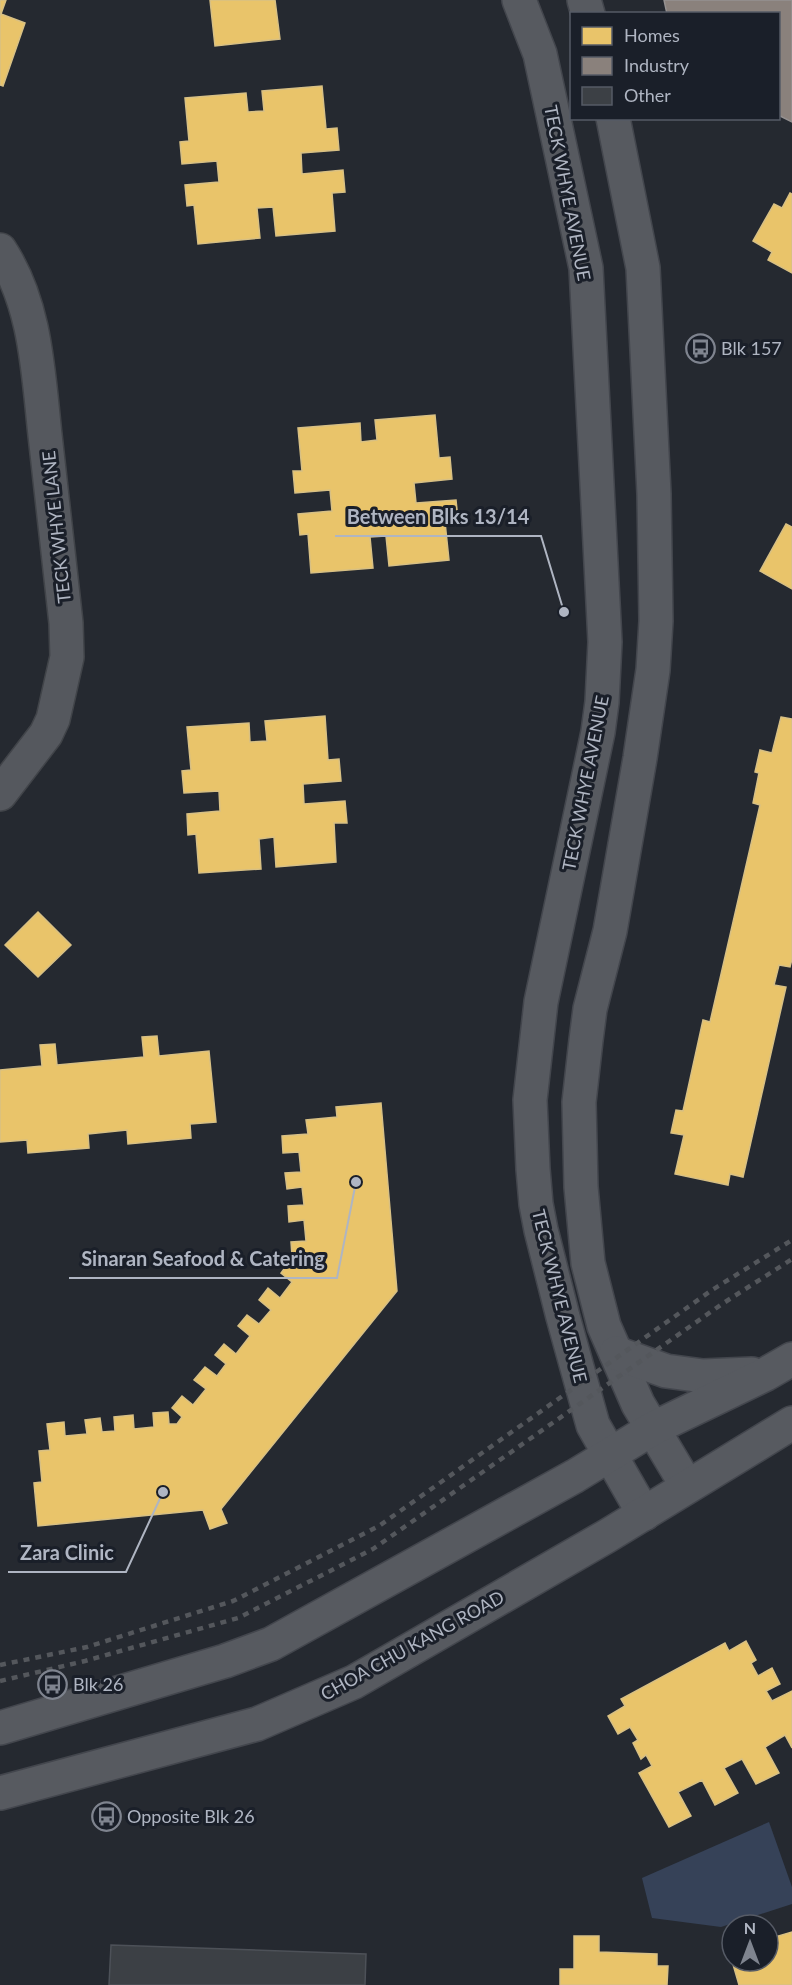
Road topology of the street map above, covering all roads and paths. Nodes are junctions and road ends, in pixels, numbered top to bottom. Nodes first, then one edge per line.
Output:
1 (519, 0) edge
2 (613, 120) edge
3 (0, 250) edge
4 (0, 794) edge
5 (616, 1353) junction
6 (779, 1367) edge
7 (792, 1423) edge
8 (652, 1429) junction
9 (609, 1456) junction
10 (687, 1486) junction
11 (644, 1514) junction
12 (0, 1728) edge
13 (0, 1793) edge

1 - 9 main road, TECK WHYE AVENUE
2 - 5 main road, TECK WHYE AVENUE
3 - 4 street, TECK WHYE LANE
5 - 6 main road
5 - 8 main road, TECK WHYE AVENUE
6 - 8 main road
7 - 10 main road, CHOA CHU KANG ROAD
8 - 9 main road
8 - 10 main road, TECK WHYE AVENUE
9 - 11 main road, TECK WHYE AVENUE
9 - 12 main road
10 - 11 main road, CHOA CHU KANG ROAD
11 - 13 main road, CHOA CHU KANG ROAD

